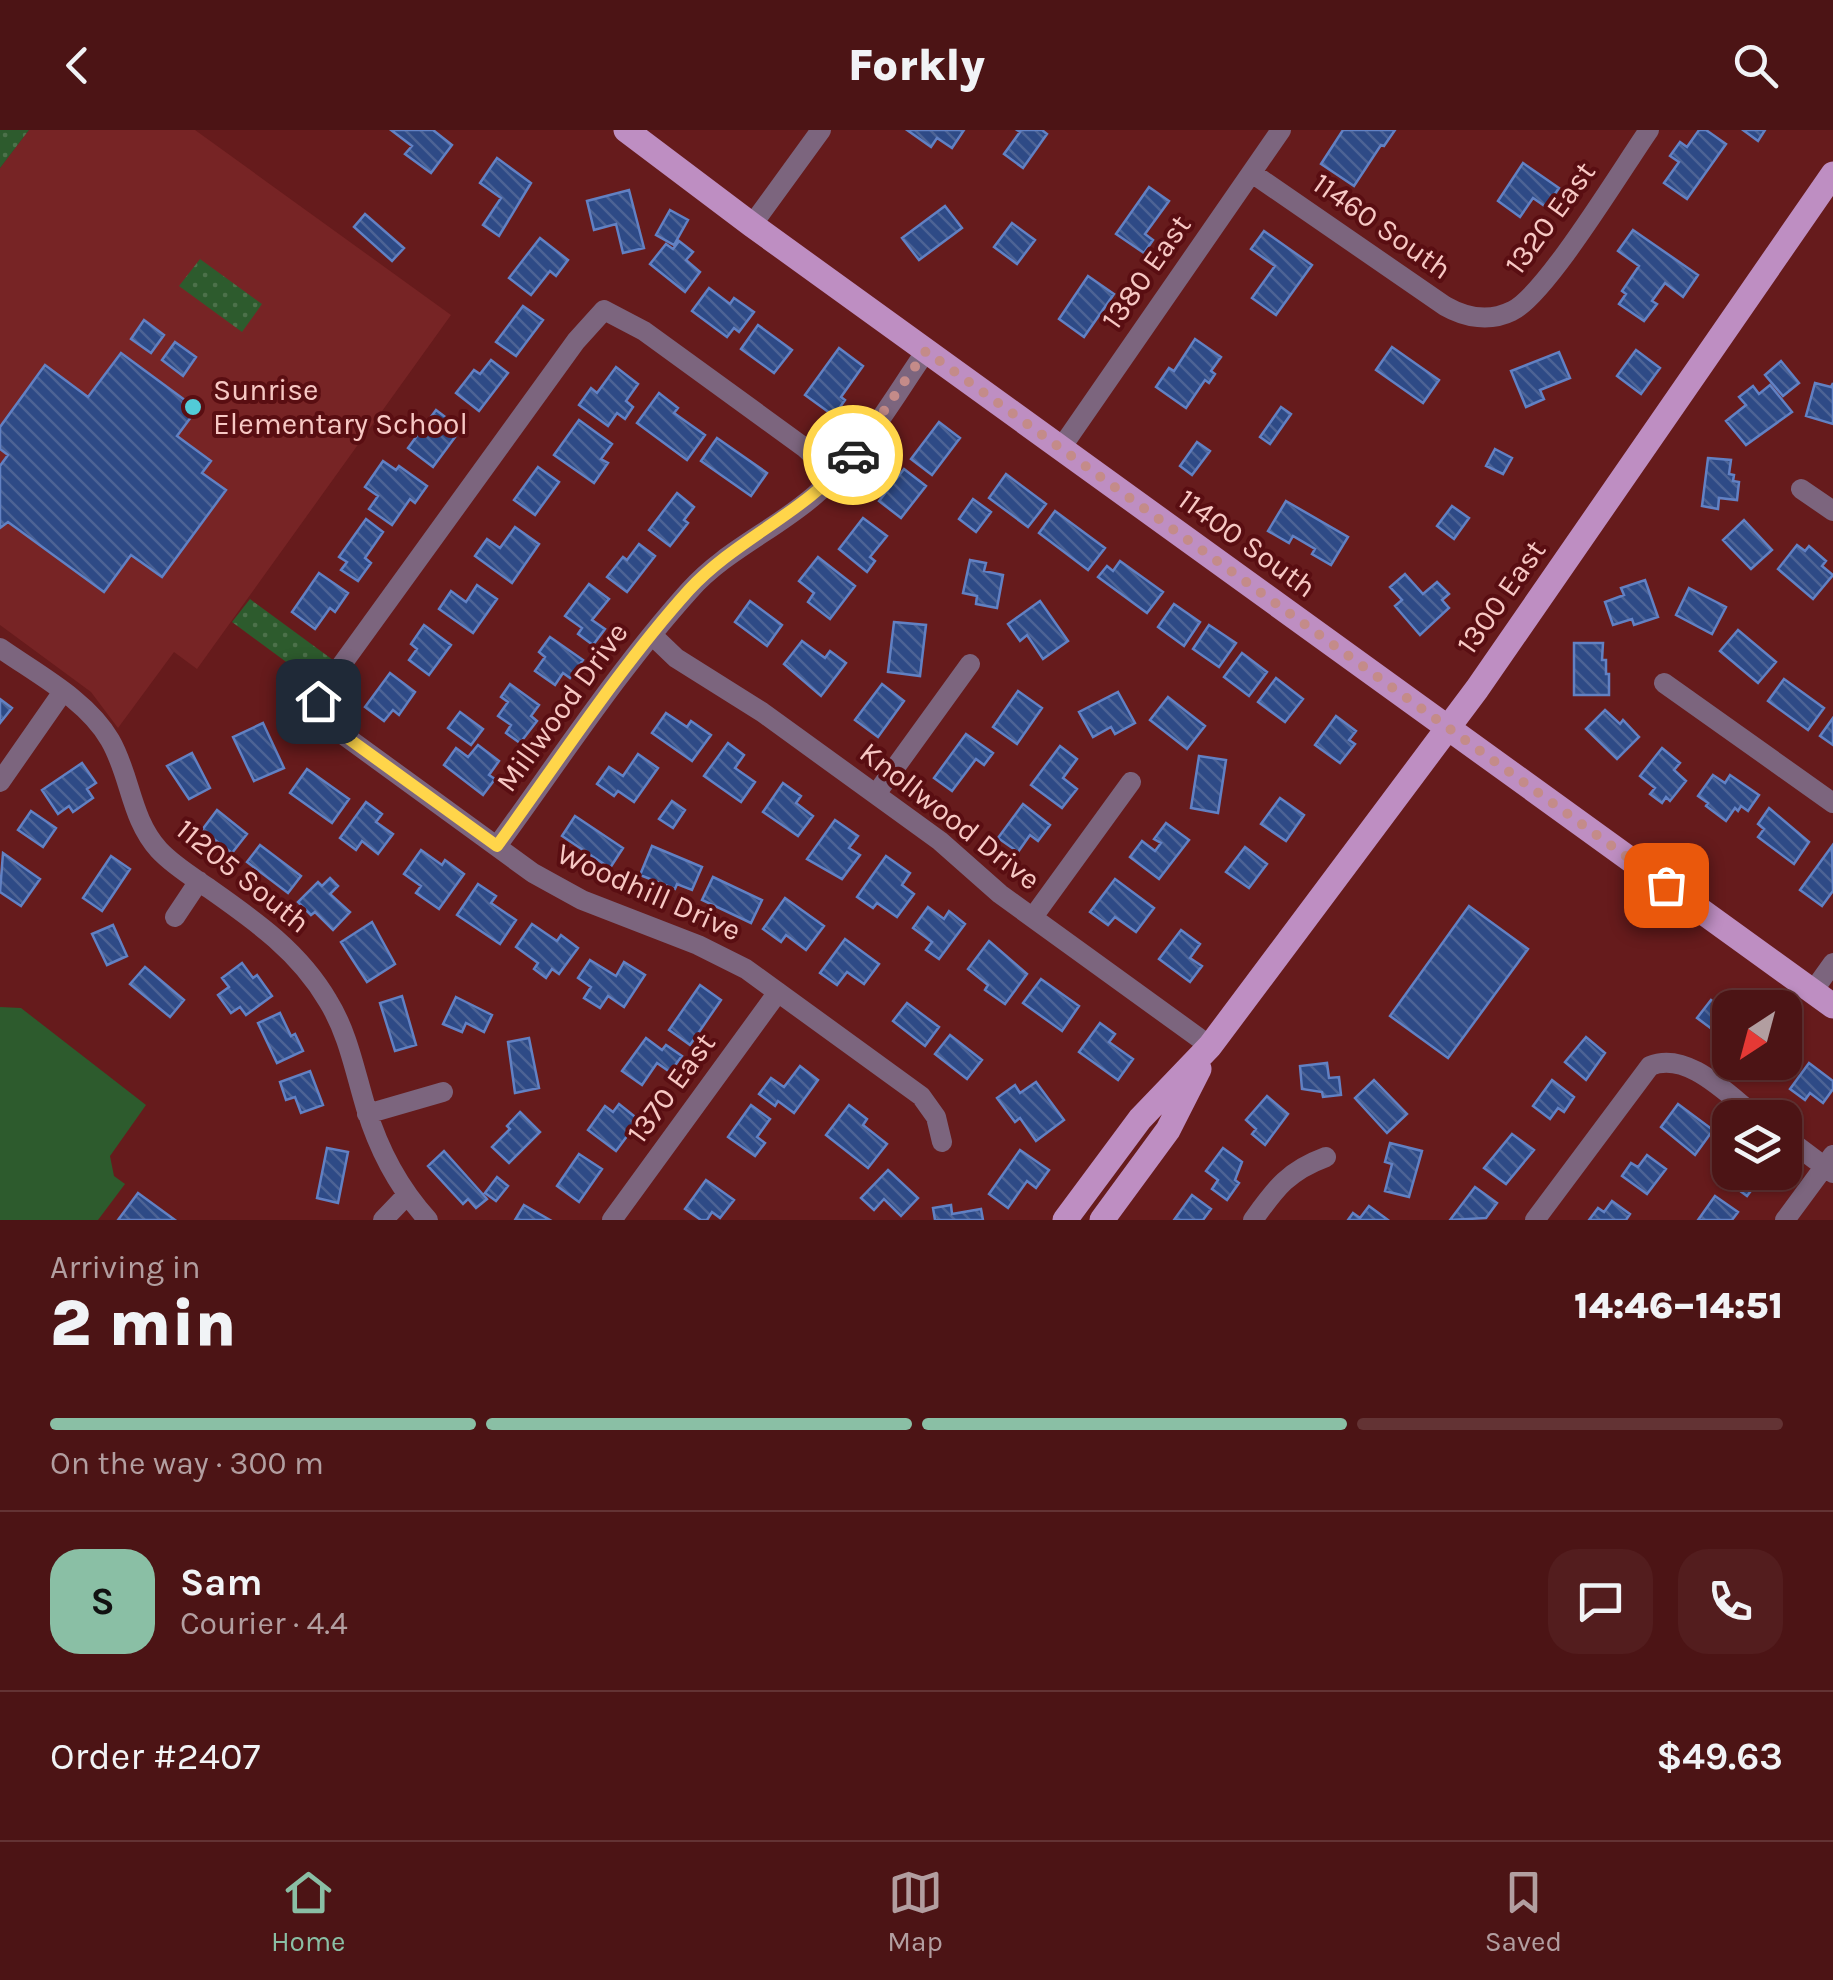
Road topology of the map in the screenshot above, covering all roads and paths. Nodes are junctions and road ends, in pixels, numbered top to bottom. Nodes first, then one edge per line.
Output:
1 (626, 130) edge
2 (821, 130) edge
3 (1282, 130) edge
4 (1650, 130) edge
5 (1252, 173) junction
6 (1833, 174) edge
7 (752, 225) junction
8 (1483, 318) joint
9 (926, 351) junction
10 (1061, 448) junction
11 (835, 476) junction
12 (1802, 489) dead end
13 (1833, 512) edge
14 (652, 635) junction
15 (0, 648) edge
16 (970, 664) dead end
17 (1664, 683) dead end
18 (62, 693) junction
19 (1447, 727) junction
20 (0, 782) edge
21 (1131, 782) dead end
22 (876, 794) junction
23 (1833, 803) edge
24 (497, 846) junction
25 (199, 882) junction
26 (176, 917) dead end
27 (1033, 918) junction
28 (1833, 963) edge
29 (778, 992) junction
30 (1823, 998) edge
31 (1210, 1046) junction
32 (443, 1092) dead end
33 (1734, 1100) edge
34 (368, 1114) junction
35 (942, 1142) dead end
36 (1802, 1148) edge
37 (1326, 1157) dead end
38 (1830, 1165) edge
39 (406, 1196) junction
40 (384, 1220) edge
41 (428, 1220) edge
42 (612, 1220) edge
43 (1065, 1220) edge
44 (1102, 1220) edge
45 (1253, 1220) edge
46 (1535, 1220) edge
47 (1785, 1220) edge

1 - 7 main road, 11400 South
2 - 7 street
3 - 5 street, 1380 East
4 - 8 street, 1320 East
5 - 8 street, 11460 South
5 - 10 street, 1380 East
6 - 19 main road, 1300 East
7 - 9 main road, 11400 South
9 - 10 main road, 11400 South
9 - 11 street, Millwood Drive
10 - 19 main road, 11400 South
11 - 14 street, Millwood Drive
11 - 24 street, Woodhill Drive
12 - 13 street
14 - 22 street, Knollwood Drive
14 - 24 street, Millwood Drive
15 - 18 street, 11205 South
16 - 22 street
17 - 23 street
18 - 20 street
18 - 25 street, 11205 South
19 - 30 main road, 11400 South
19 - 31 main road, 1300 East
21 - 27 street
22 - 27 street, Knollwood Drive
24 - 29 street, Woodhill Drive
25 - 26 street
25 - 34 street, 11205 South
27 - 31 street, Knollwood Drive
28 - 30 street
29 - 35 street, Woodhill Drive
29 - 42 street, 1370 East
31 - 43 main road, 1300 East
31 - 44 main road, 1300 East
32 - 34 street
33 - 46 street
34 - 39 street, 11205 South
36 - 38 street
37 - 45 street
38 - 47 street
39 - 40 street
39 - 41 street, 11205 South

